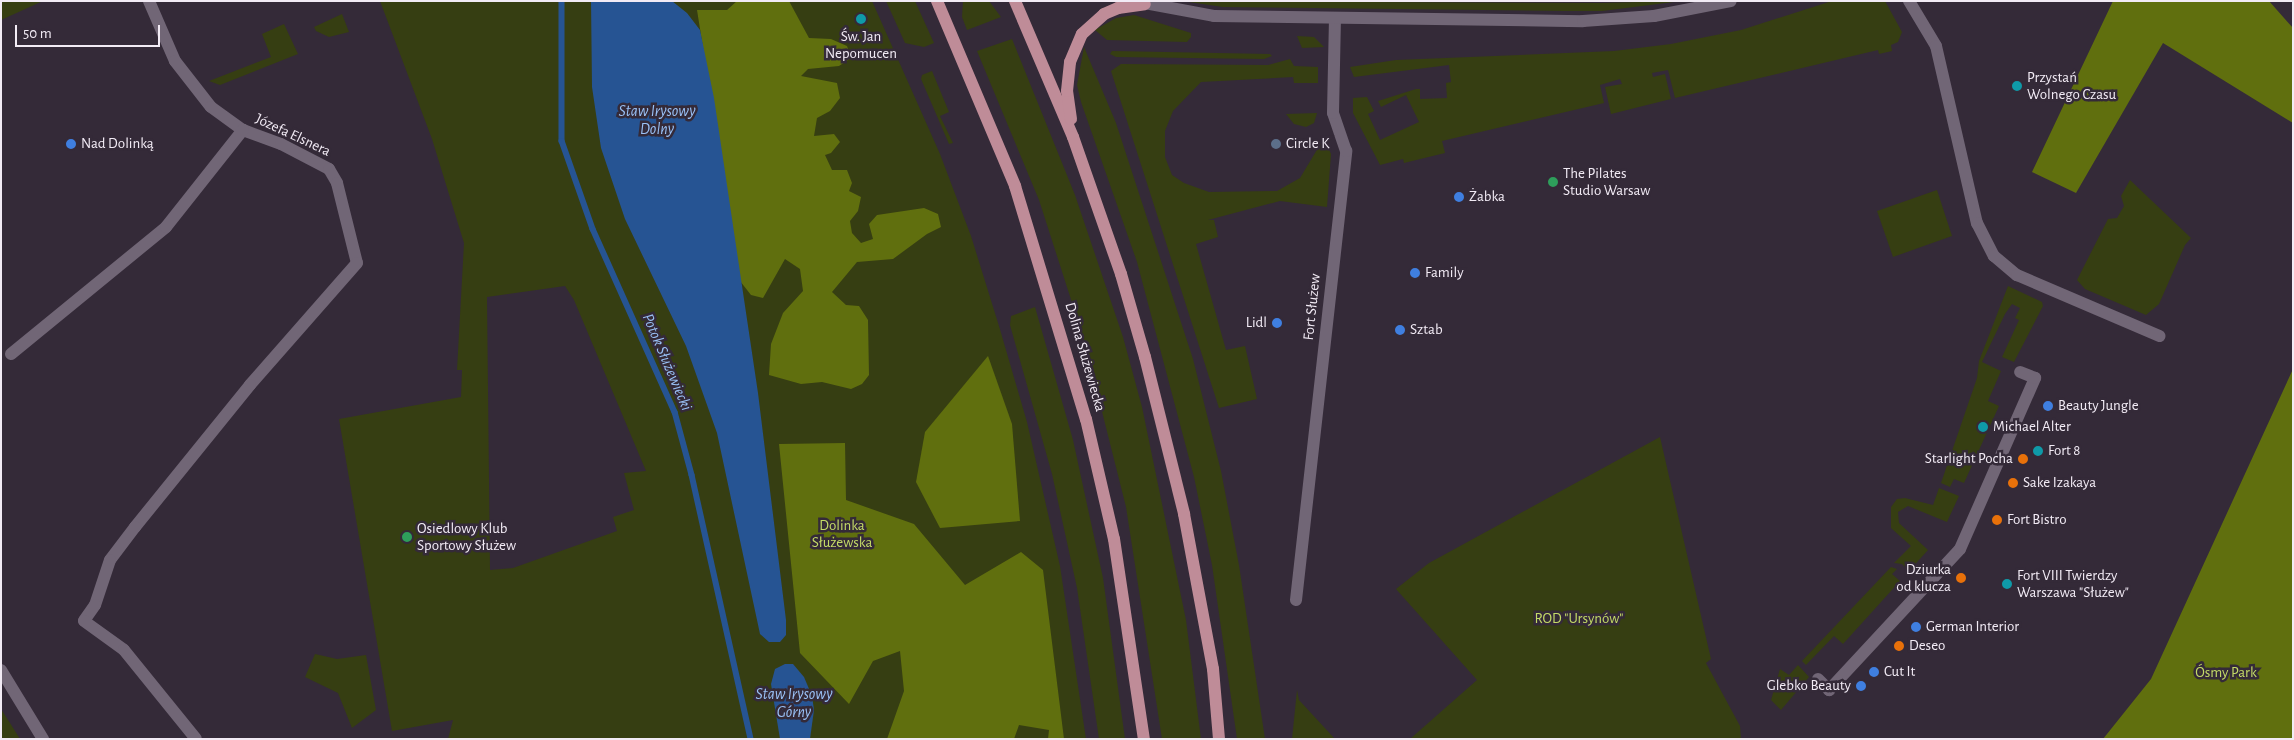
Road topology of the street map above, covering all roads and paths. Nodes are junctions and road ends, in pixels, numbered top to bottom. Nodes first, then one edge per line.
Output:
1 (149, 1) edge
2 (937, 1) edge
3 (1015, 1) edge
4 (1731, 1) edge
5 (1909, 1) edge
6 (1139, 2) edge
7 (1335, 18) junction
8 (243, 130) junction
9 (1073, 137) junction
10 (2158, 336) dead end
11 (11, 354) dead end
12 (2020, 372) dead end
13 (1296, 600) dead end
14 (1, 670) edge
15 (1818, 679) dead end
16 (43, 739) edge
17 (196, 739) edge
18 (1144, 739) edge
19 (1219, 739) edge

1 - 8 street, Józefa Elsnera
2 - 18 main road, Dolina Służewiecka
3 - 9 main road
4 - 7 street
5 - 10 street
6 - 7 street
6 - 9 main road
7 - 13 street, Fort Służew
8 - 11 street
8 - 17 street, Józefa Elsnera
9 - 19 main road
12 - 15 street
14 - 16 street

